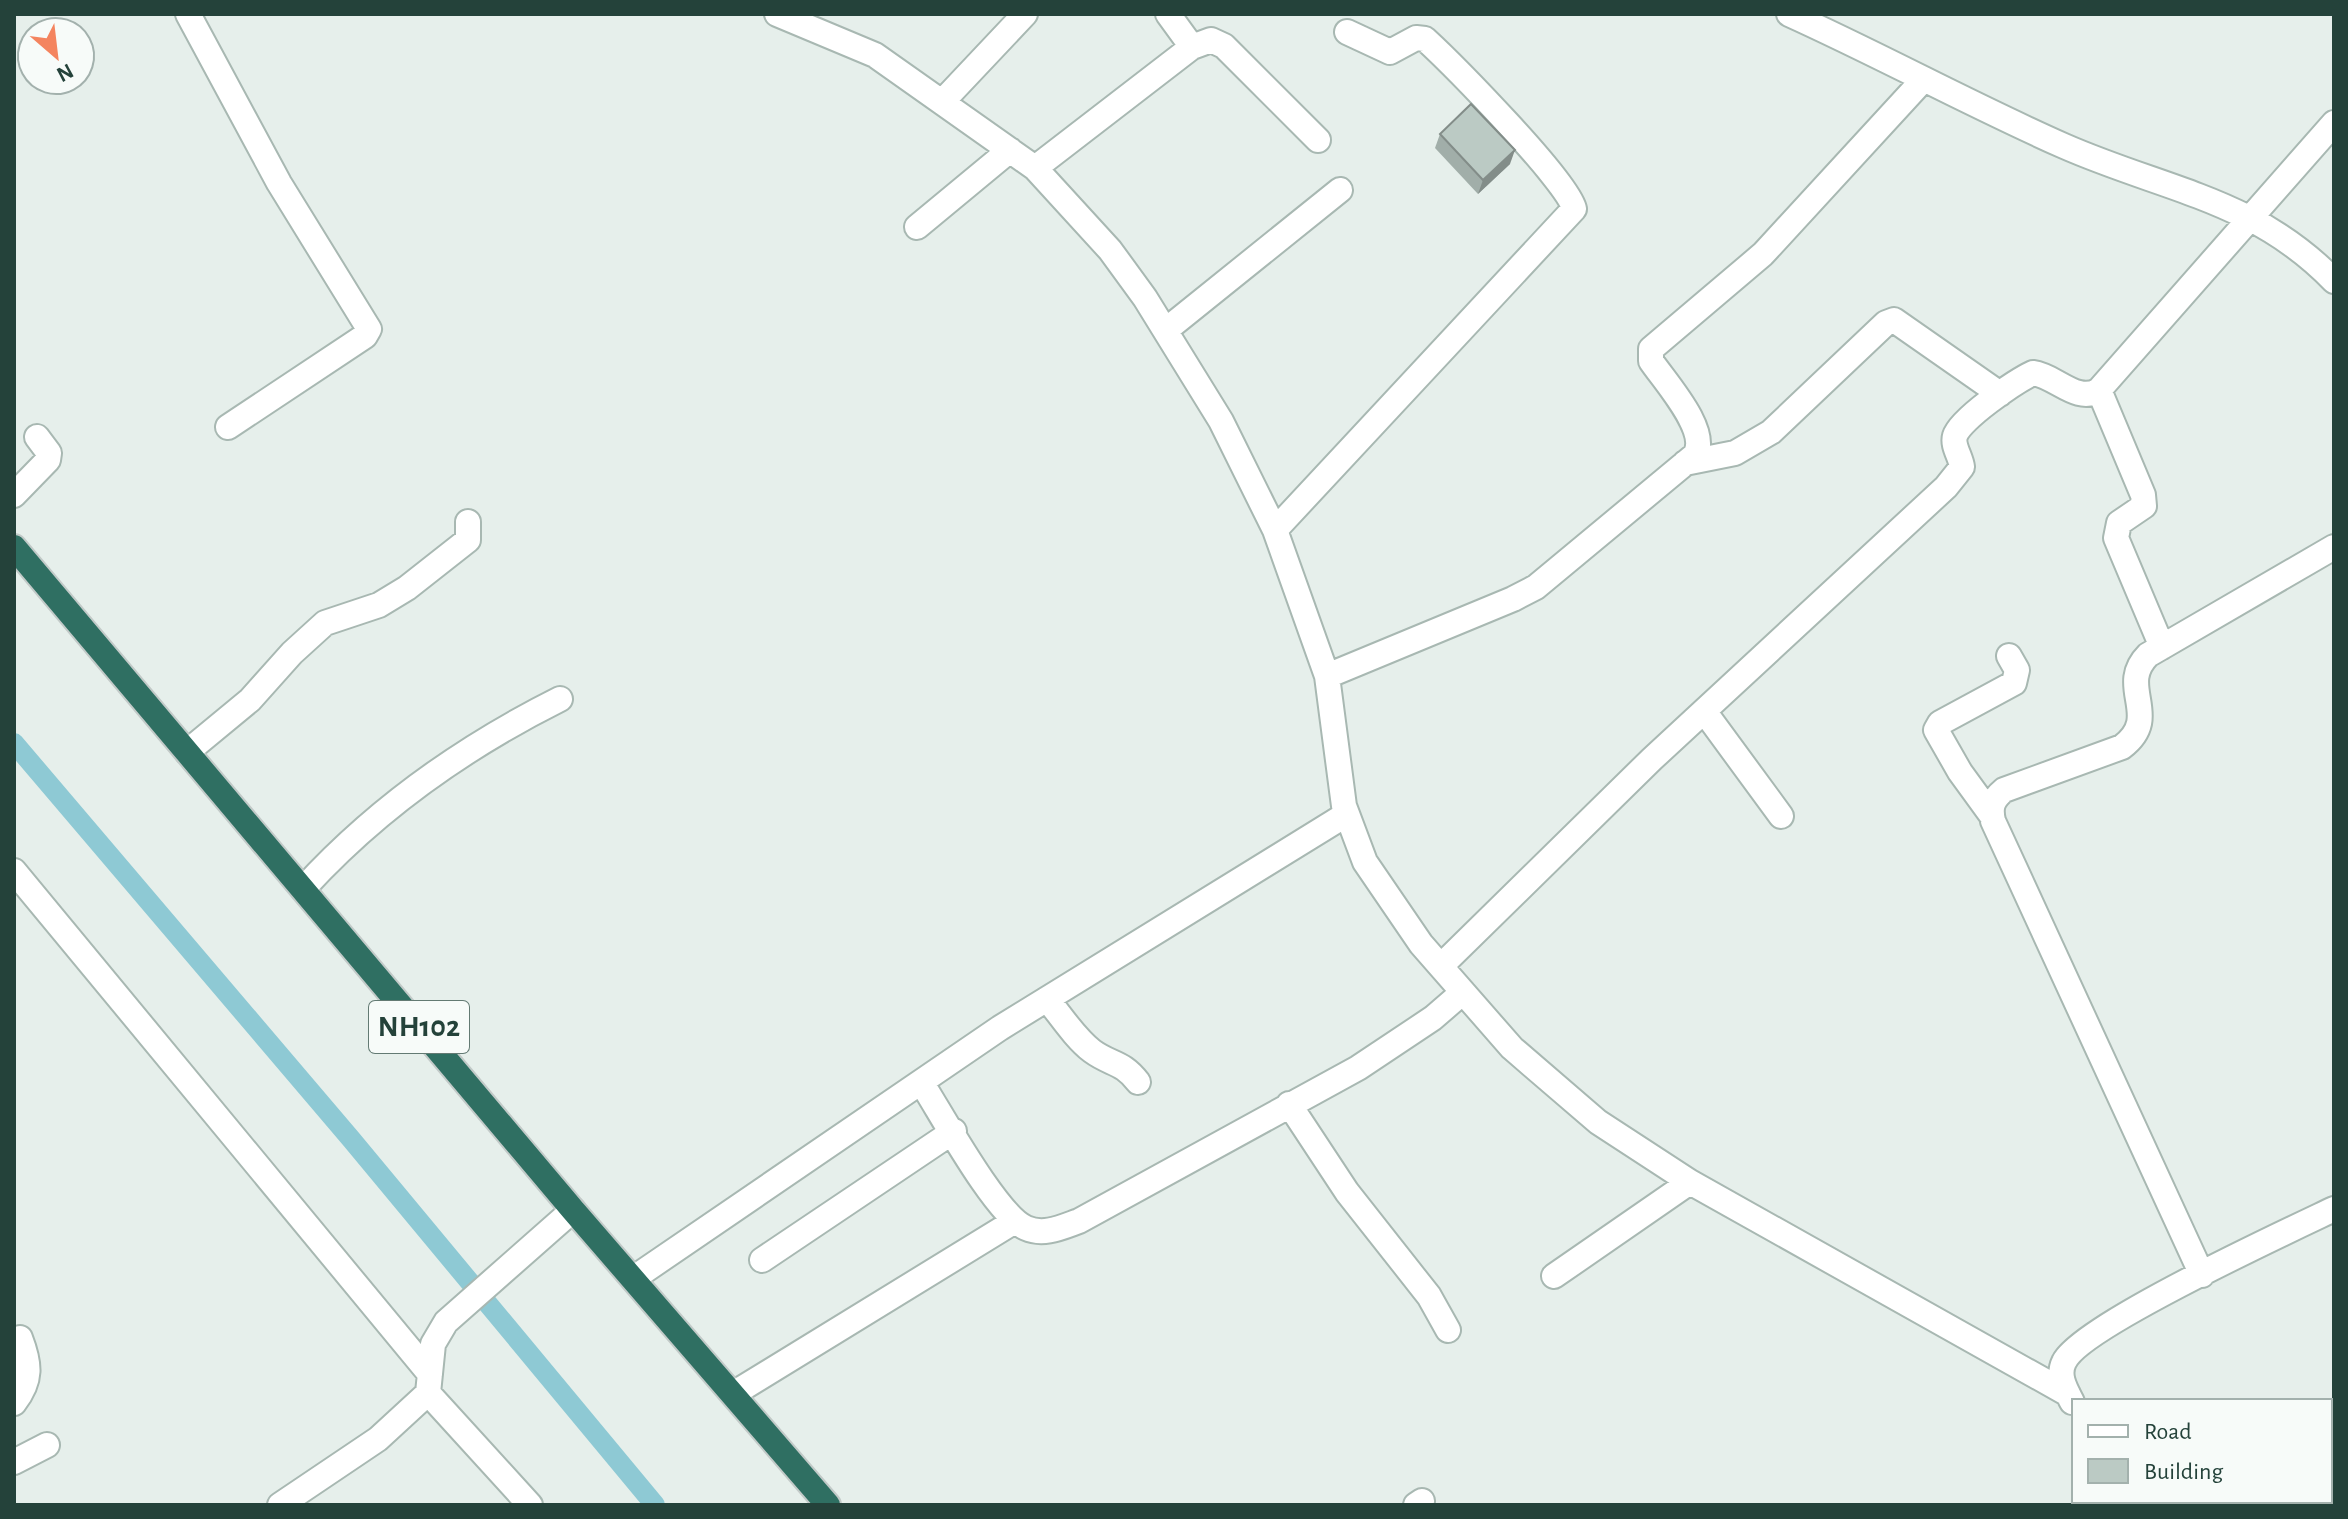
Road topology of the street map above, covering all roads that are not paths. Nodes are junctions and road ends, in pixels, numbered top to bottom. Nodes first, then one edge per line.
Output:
1 (188, 14) edge
2 (777, 14) edge
3 (1025, 14) edge
4 (1168, 14) edge
5 (1789, 14) edge
6 (1347, 32) dead end
7 (1192, 47) junction
8 (1923, 80) junction
9 (942, 102) junction
10 (2334, 123) edge
11 (1318, 140) dead end
12 (1010, 150) junction
13 (1035, 168) junction
14 (1340, 190) dead end
15 (2253, 217) junction
16 (917, 227) dead end
17 (2334, 281) edge
18 (1166, 330) junction
19 (2099, 390) junction
20 (2000, 394) junction
21 (228, 427) dead end
22 (37, 437) dead end
23 (1685, 463) junction
24 (14, 495) edge
25 (468, 522) dead end
26 (1275, 530) junction
27 (14, 547) edge
28 (2334, 547) edge
29 (2162, 647) junction
30 (2009, 656) dead end
31 (1327, 676) junction
32 (560, 699) dead end
33 (1704, 711) junction
34 (187, 752) junction
35 (1347, 814) junction
36 (1781, 816) dead end
37 (1992, 816) junction
38 (14, 871) edge
39 (303, 889) junction
40 (1441, 966) junction
41 (1463, 992) junction
42 (1047, 999) junction
43 (921, 1082) junction
44 (1138, 1082) dead end
45 (1289, 1104) junction
46 (954, 1131) junction
47 (1690, 1182) junction
48 (2334, 1209) edge
49 (573, 1210) junction
50 (1015, 1221) junction
51 (762, 1260) dead end
52 (2202, 1275) junction
53 (1554, 1276) dead end
54 (634, 1278) junction
55 (1448, 1330) dead end
56 (20, 1338) dead end
57 (429, 1384) junction
58 (733, 1394) junction
59 (2071, 1401) edge
60 (14, 1403) edge
61 (47, 1445) dead end
62 (14, 1462) edge
63 (280, 1505) edge
64 (530, 1505) edge
65 (828, 1505) edge

1 - 21 street
2 - 9 street
3 - 9 street
4 - 7 street
5 - 8 street
6 - 26 street
7 - 11 street
7 - 13 street
8 - 15 street
8 - 23 street
9 - 12 street
10 - 15 street
12 - 13 street
12 - 16 street
13 - 18 street
14 - 18 street
15 - 17 street
15 - 19 street
18 - 26 street
19 - 20 street
19 - 29 street
20 - 23 street
20 - 33 street
22 - 24 street
23 - 31 street
25 - 34 street
26 - 31 street
27 - 34 highway, NH102
28 - 29 street
29 - 37 street
30 - 37 street
31 - 35 street
32 - 39 street
33 - 36 street
33 - 40 street
34 - 39 highway, NH102
35 - 40 street
35 - 42 street
37 - 52 street
38 - 57 street
39 - 49 highway, NH102
40 - 41 street
41 - 45 street
41 - 47 street
42 - 43 street
42 - 44 street
43 - 46 street
43 - 54 street
45 - 50 street
45 - 55 street
46 - 50 street
46 - 51 street
47 - 53 street
47 - 59 street
48 - 52 street
49 - 54 highway, NH102
49 - 57 street
50 - 58 street
52 - 59 street
54 - 58 highway, NH102
56 - 60 street
57 - 63 street
57 - 64 street
58 - 65 highway, NH102
61 - 62 street

